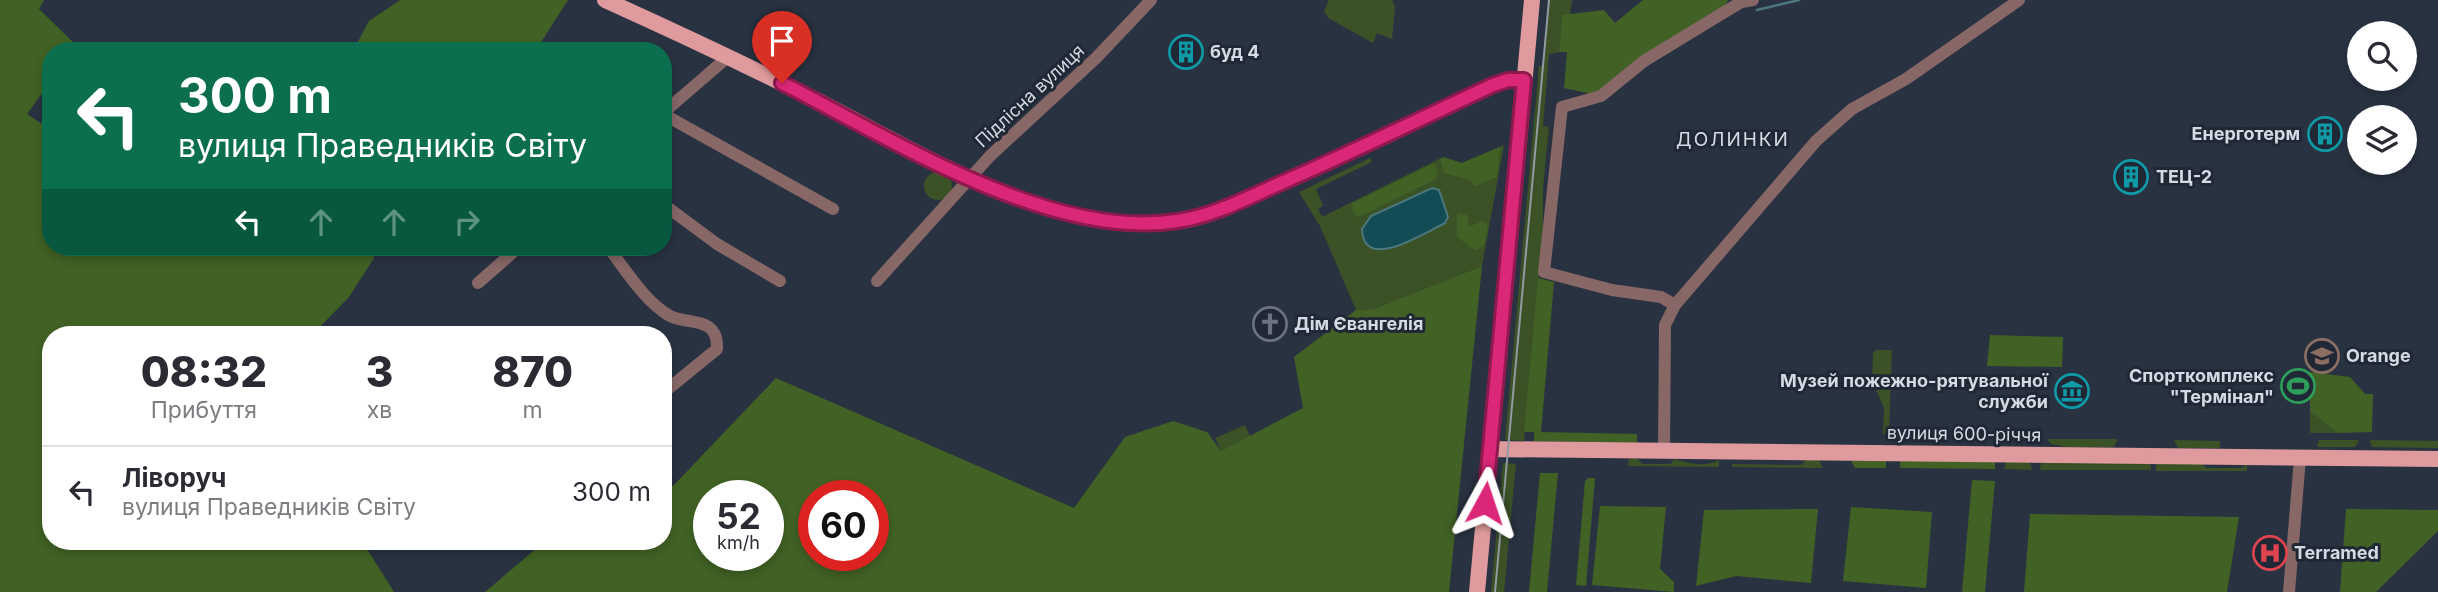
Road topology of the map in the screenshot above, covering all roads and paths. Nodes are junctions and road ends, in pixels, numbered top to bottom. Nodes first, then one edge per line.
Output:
1 (605, 0) edge
2 (1151, 0) edge
3 (1532, 0) edge
4 (1753, 0) edge
5 (2019, 0) edge
6 (729, 57) junction
7 (1524, 80) junction
8 (672, 105) edge
9 (672, 118) edge
10 (970, 178) junction
11 (833, 209) dead end
12 (672, 211) edge
13 (509, 256) edge
14 (615, 256) edge
15 (877, 281) dead end
16 (780, 282) dead end
17 (478, 283) dead end
18 (1675, 304) junction
19 (672, 386) edge
20 (1490, 449) junction
21 (1664, 450) junction
22 (2300, 458) junction
23 (2438, 459) edge
24 (1477, 592) edge
25 (2288, 592) edge

1 - 6 main road
2 - 10 street, Підлісна вулиця
3 - 7 main road
4 - 18 street
5 - 18 street
6 - 8 street
6 - 10 main road
7 - 10 main road
7 - 20 main road
9 - 11 street
10 - 15 street, Підлісна вулиця
12 - 16 street
13 - 17 street
14 - 19 street
18 - 21 street
20 - 21 main road, вулиця 600-річчя
20 - 24 main road
21 - 22 main road, вулиця 600-річчя
22 - 23 main road, вулиця 600-річчя
22 - 25 street

